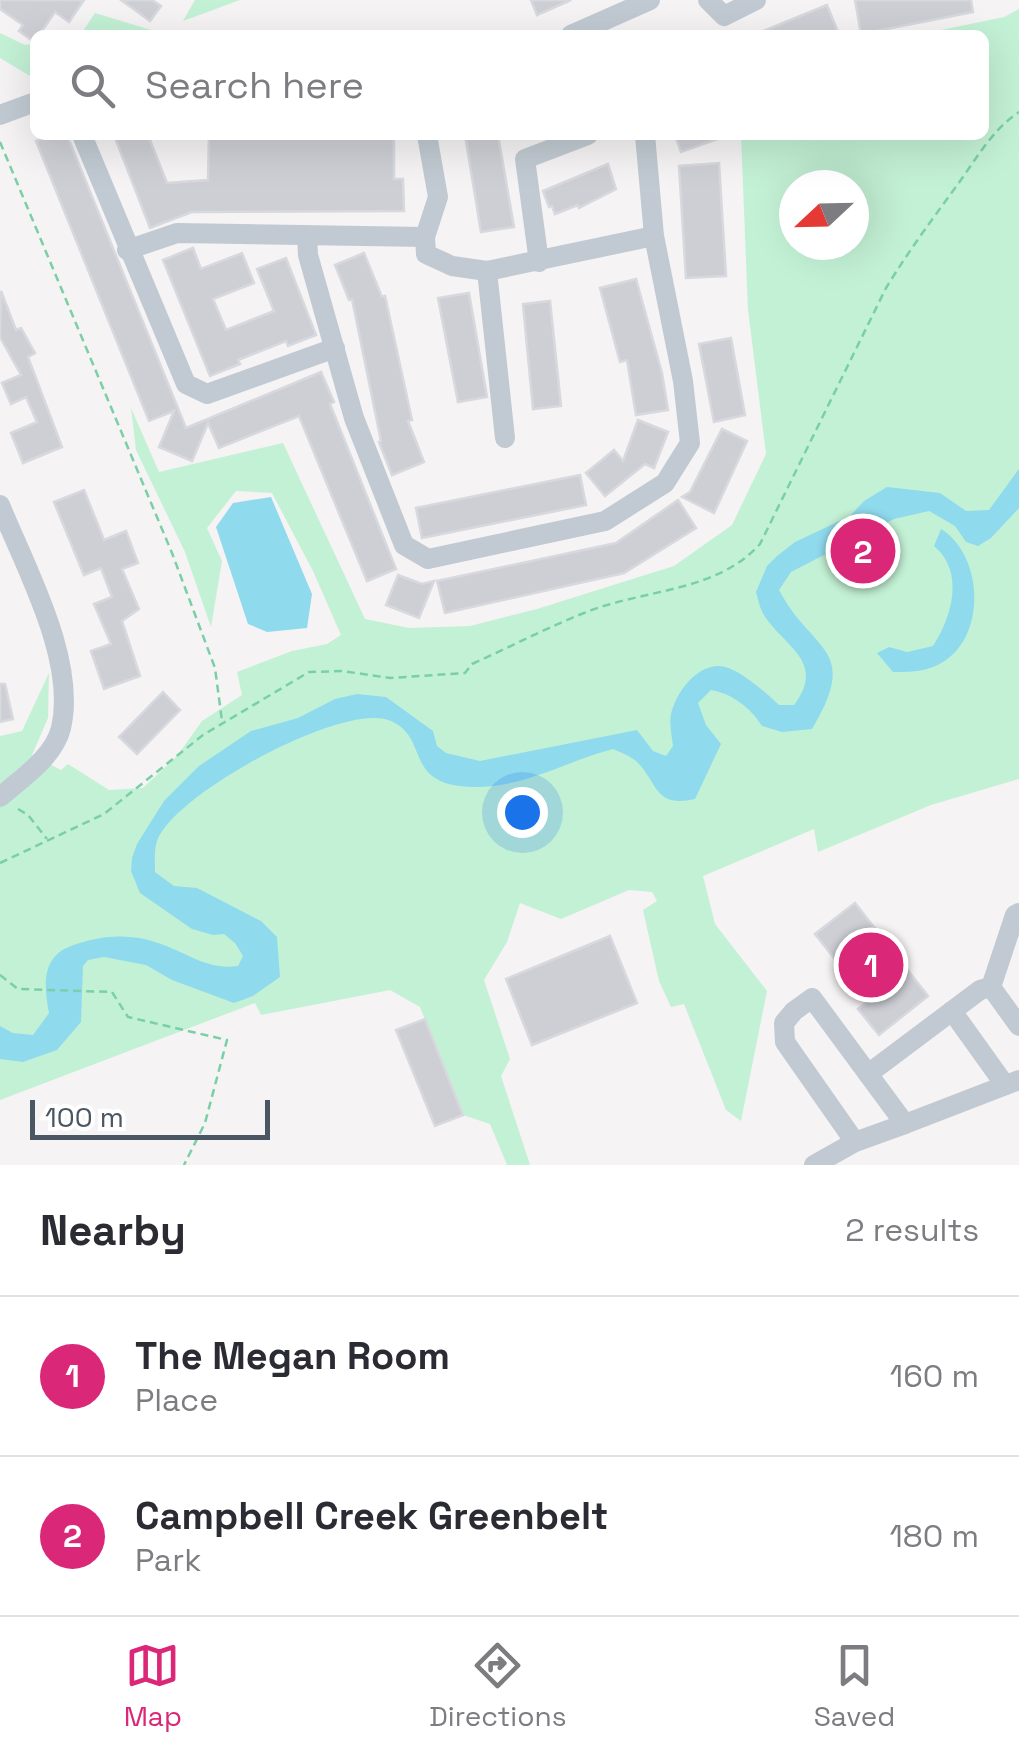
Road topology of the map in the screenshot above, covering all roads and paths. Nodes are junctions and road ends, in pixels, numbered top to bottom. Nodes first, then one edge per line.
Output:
1 (650, 0) edge
2 (708, 0) edge
3 (756, 0) edge
4 (614, 27) edge
5 (30, 104) edge
6 (1019, 112) edge
7 (0, 115) edge
8 (84, 140) edge
9 (427, 140) edge
10 (575, 140) edge
11 (645, 140) edge
12 (0, 142) edge
13 (307, 235) junction
14 (654, 236) junction
15 (425, 237) junction
16 (127, 250) junction
17 (539, 262) junction
18 (487, 271) junction
19 (335, 348) junction
20 (505, 438) dead end
21 (0, 505) edge
22 (222, 722) junction
23 (7, 801) edge
24 (48, 840) junction
25 (0, 863) edge
26 (1019, 914) edge
27 (0, 975) edge
28 (991, 987) junction
29 (952, 1011) junction
30 (1019, 1026) edge
31 (868, 1074) junction
32 (1012, 1083) edge
33 (905, 1124) junction
34 (855, 1142) junction
35 (184, 1165) edge
36 (814, 1165) edge

1 - 4 street
2 - 3 street
5 - 7 street
6 - 22 path
8 - 16 street
9 - 15 street
10 - 17 street
11 - 14 street
12 - 22 path
13 - 15 street
13 - 16 street
13 - 19 street
14 - 17 street
14 - 19 street
15 - 18 street
16 - 19 street
17 - 18 street
18 - 20 street
21 - 23 street
22 - 24 path
23 - 24 path
24 - 25 path
26 - 28 street
27 - 35 path
28 - 29 street
28 - 30 street
29 - 31 street
29 - 32 street
31 - 33 street
31 - 34 street
32 - 33 street
33 - 34 street
34 - 36 street

